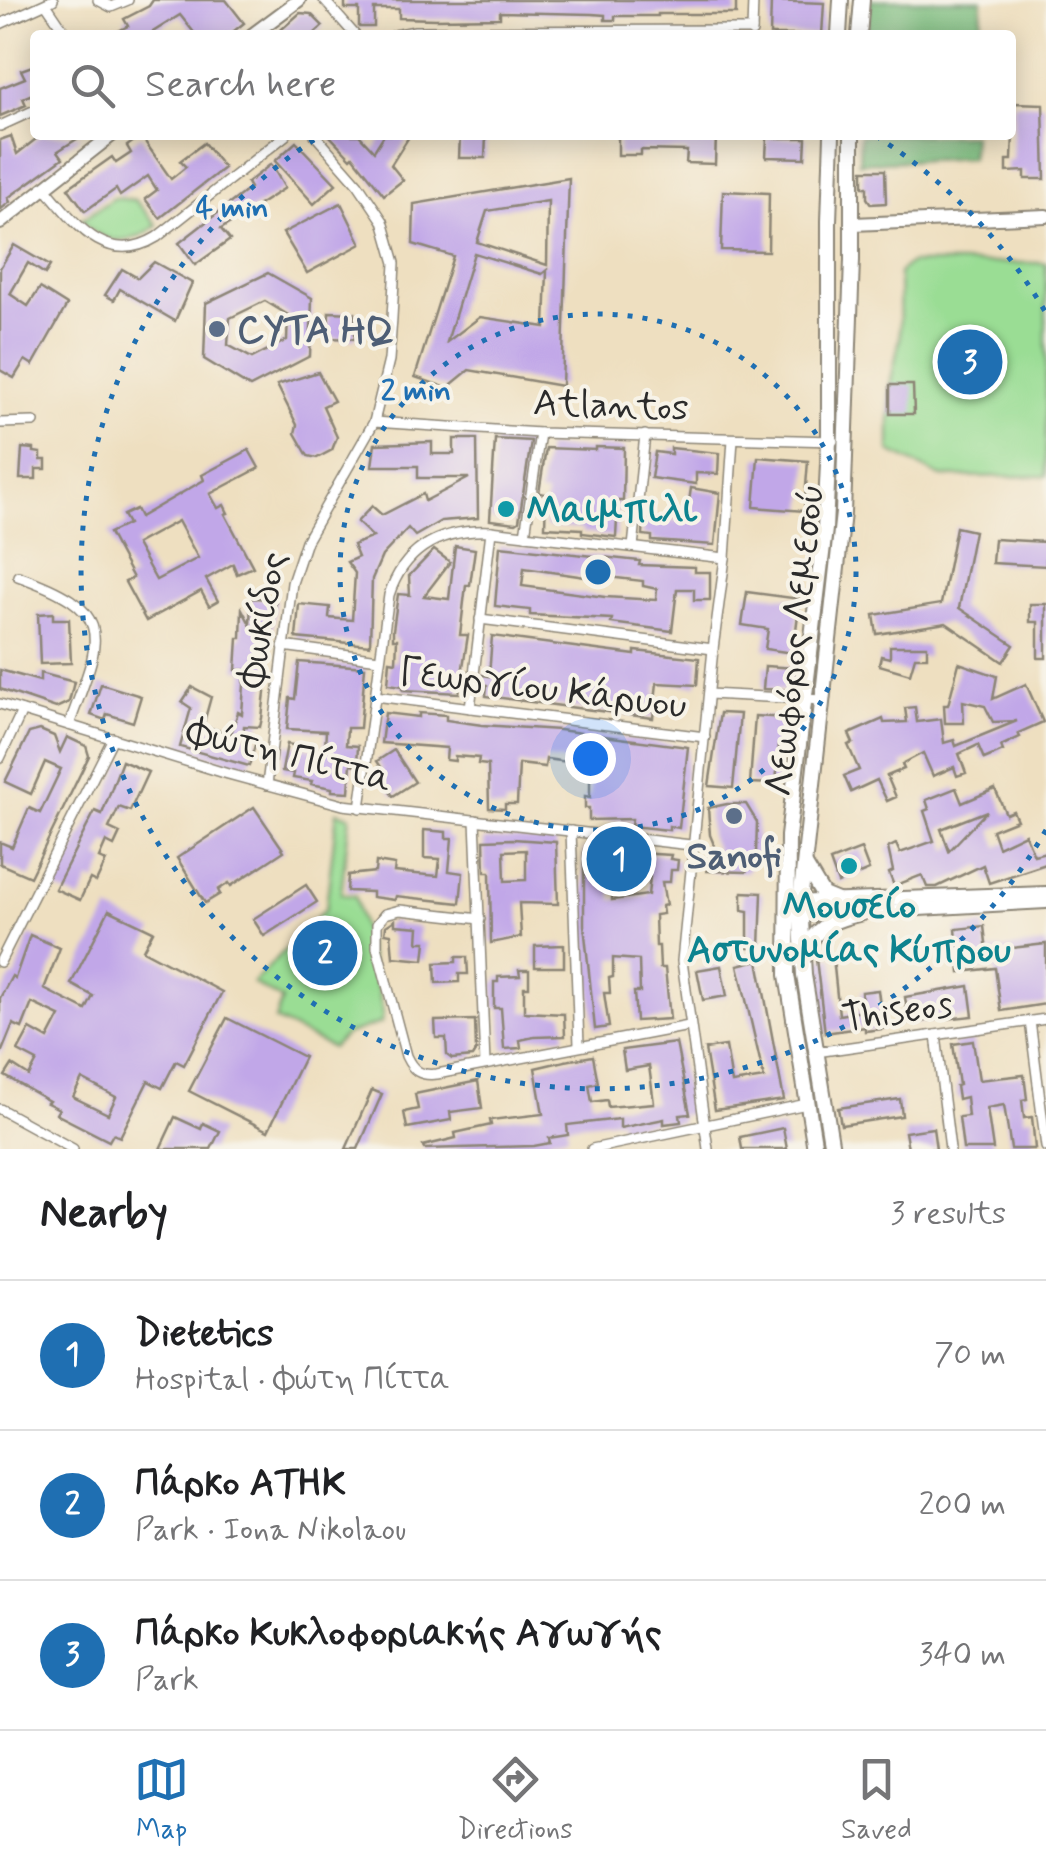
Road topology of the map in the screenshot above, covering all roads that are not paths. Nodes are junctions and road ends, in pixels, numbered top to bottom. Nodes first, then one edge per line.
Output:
1 (98, 0) edge
2 (128, 0) edge
3 (299, 0) edge
4 (324, 0) edge
5 (753, 0) edge
6 (841, 0) edge
7 (862, 0) edge
8 (49, 2) edge
9 (1, 22) edge
10 (64, 30) edge
11 (259, 30) edge
12 (351, 30) edge
13 (752, 30) edge
14 (839, 30) edge
15 (859, 30) edge
16 (30, 112) edge
17 (0, 126) edge
18 (106, 140) edge
19 (280, 140) edge
20 (319, 140) edge
21 (832, 140) edge
22 (852, 140) edge
23 (45, 188) junction
24 (1046, 216) edge
25 (0, 223) edge
26 (853, 224) junction
27 (34, 422) dead end
28 (374, 422) junction
29 (0, 423) edge
30 (540, 433) junction
31 (645, 435) junction
32 (733, 439) junction
33 (830, 441) junction
34 (846, 442) junction
35 (490, 531) junction
36 (525, 534) junction
37 (634, 546) junction
38 (725, 558) junction
39 (18, 576) dead end
40 (480, 619) junction
41 (283, 646) junction
42 (712, 649) junction
43 (379, 660) junction
44 (709, 694) junction
45 (375, 696) junction
46 (804, 699) junction
47 (822, 700) junction
48 (0, 704) edge
49 (470, 708) junction
50 (22, 711) junction
51 (70, 725) junction
52 (705, 737) junction
53 (113, 738) junction
54 (0, 758) edge
55 (266, 785) junction
56 (360, 808) junction
57 (475, 820) junction
58 (572, 831) junction
59 (692, 844) junction
60 (803, 860) junction
61 (1046, 893) edge
62 (840, 902) junction
63 (1046, 902) edge
64 (794, 909) junction
65 (862, 913) junction
66 (480, 919) junction
67 (0, 962) edge
68 (804, 974) junction
69 (1046, 1018) edge
70 (1030, 1021) junction
71 (689, 1026) junction
72 (936, 1035) junction
73 (579, 1046) junction
74 (816, 1052) junction
75 (485, 1064) junction
76 (807, 1104) junction
77 (0, 1109) edge
78 (704, 1124) junction
79 (1046, 1147) edge
80 (74, 1149) edge
81 (592, 1149) edge
82 (708, 1149) edge
83 (815, 1149) edge
84 (832, 1149) edge
85 (950, 1149) edge

1 - 2 street
3 - 11 main road
4 - 12 street
5 - 13 street
6 - 14 main road
7 - 15 main road
8 - 9 street
8 - 10 street
16 - 17 street
18 - 23 main road
19 - 23 street
20 - 28 street, Φωκίδος
21 - 33 main road, Λεωφόρος Λεμεσού
22 - 26 main road, Λεωφόρος Λεμεσού
23 - 25 main road
24 - 26 main road
26 - 34 main road, Λεωφόρος Λεμεσού
27 - 29 street
28 - 30 street, Atlantos
28 - 41 street, Φωκίδος
30 - 31 street, Atlantos
30 - 36 street
31 - 32 street, Atlantos
31 - 37 street
32 - 33 street, Atlantos
32 - 38 street
33 - 34 street, Atlantos
33 - 46 main road, Λεωφόρος Λεμεσού
34 - 47 main road, Λεωφόρος Λεμεσού
35 - 36 street
35 - 40 street
35 - 43 street
36 - 37 street
37 - 38 street
38 - 42 street
39 - 51 street
40 - 42 street
40 - 49 street
41 - 43 street
41 - 55 street, Φωκίδος
42 - 44 street
43 - 45 street
44 - 46 street
44 - 52 street
45 - 49 street, Γεωργίου Κάρυου
45 - 56 street
46 - 47 street
46 - 64 main road, Λεωφόρος Λεμεσού
47 - 60 main road, Λεωφόρος Λεμεσού
48 - 50 street, Φώτη Πίττα
49 - 52 street, Γεωργίου Κάρυου
50 - 51 street, Φώτη Πίττα
50 - 54 street
51 - 53 street, Φώτη Πίττα
52 - 59 street
53 - 55 street, Φώτη Πίττα
53 - 67 street
55 - 56 street, Φώτη Πίττα
56 - 57 street, Φώτη Πίττα
57 - 58 street, Φώτη Πίττα
57 - 66 street
58 - 59 street, Φώτη Πίττα
58 - 73 street
59 - 71 street
60 - 62 main road
60 - 64 main road, Λεωφόρος Λεμεσού
61 - 62 main road
62 - 64 main road
63 - 65 main road
64 - 65 main road
64 - 68 main road, Λεωφόρος Λεμεσού
64 - 76 main road, Λεωφόρος Λεμεσού
65 - 68 main road
66 - 75 street
66 - 75 street
68 - 74 main road, Λεωφόρος Λεμεσού
69 - 70 street, Thiseos
70 - 72 street, Thiseos
70 - 79 street
71 - 73 street
71 - 78 street
72 - 74 street, Thiseos
72 - 85 street
73 - 75 street
74 - 84 main road, Λεωφόρος Λεμεσού
76 - 78 street
76 - 83 main road, Λεωφόρος Λεμεσού
77 - 80 street
78 - 81 street
78 - 82 street

